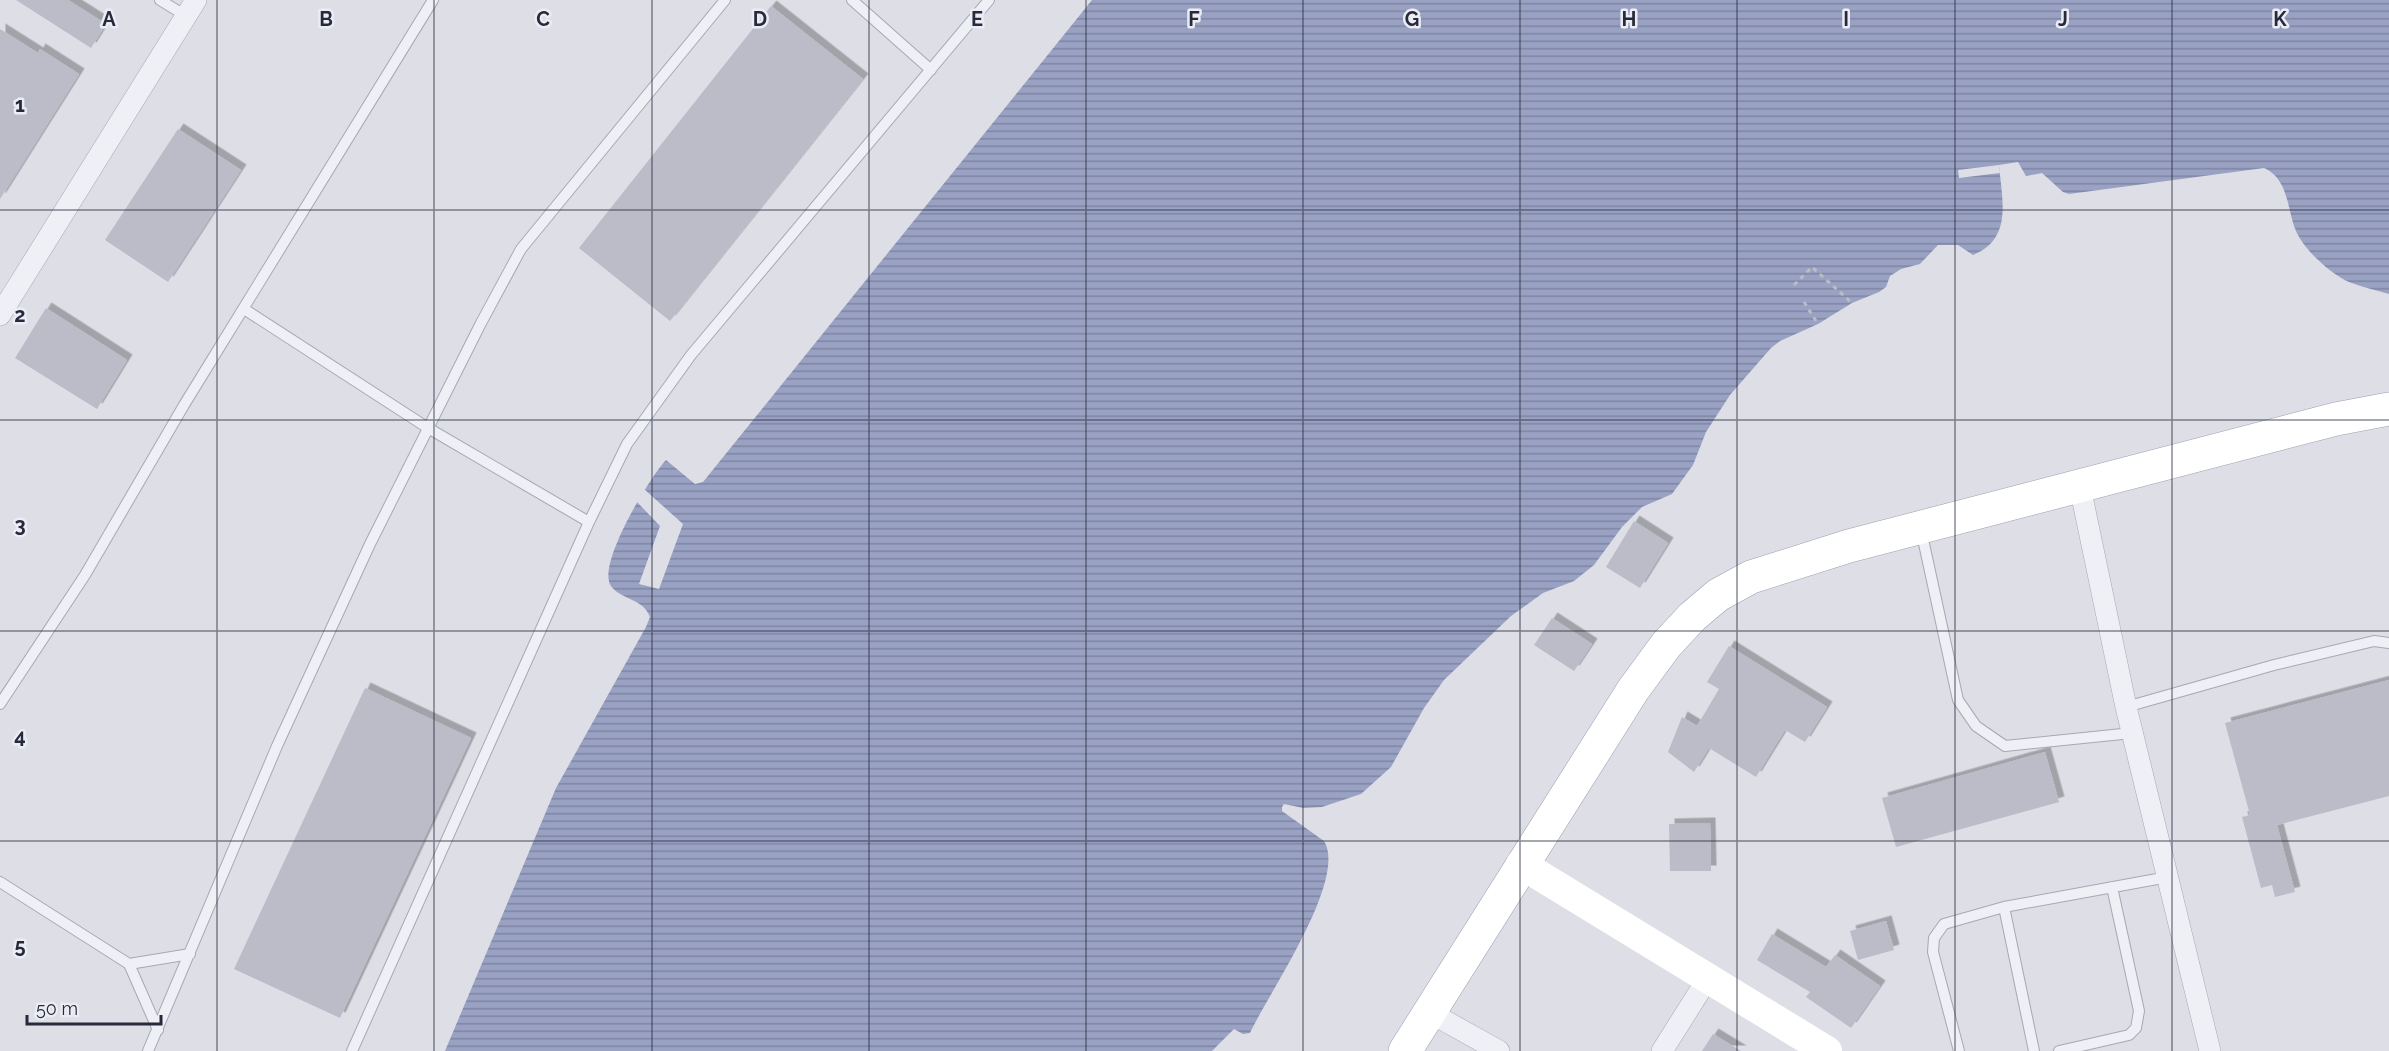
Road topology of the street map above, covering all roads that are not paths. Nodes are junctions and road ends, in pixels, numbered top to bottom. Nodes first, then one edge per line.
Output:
1 (160, 0) edge
2 (434, 0) edge
3 (725, 0) edge
4 (852, 0) edge
5 (989, 0) edge
6 (191, 8) edge
7 (931, 70) junction
8 (2, 308) edge
9 (244, 309) junction
10 (2389, 409) edge
11 (428, 428) junction
12 (2080, 487) junction
13 (589, 522) junction
14 (1920, 527) junction
15 (2389, 643) edge
16 (0, 704) edge
17 (2126, 707) junction
18 (2132, 733) junction
19 (1521, 864) junction
20 (2168, 877) junction
21 (0, 882) edge
22 (2112, 887) junction
23 (2004, 908) junction
24 (190, 954) junction
25 (129, 964) junction
26 (1708, 978) junction
27 (1429, 1012) junction
28 (158, 1030) junction
29 (148, 1051) edge
30 (352, 1051) edge
31 (1405, 1051) edge
32 (1498, 1051) edge
33 (1662, 1051) edge
34 (1827, 1051) edge
35 (1959, 1051) edge
36 (2034, 1051) edge
37 (2059, 1051) edge
38 (2210, 1051) edge

1 - 6 lane
2 - 9 lane
3 - 11 lane
4 - 7 lane
5 - 7 lane
6 - 8 street
7 - 13 lane
9 - 11 lane
9 - 16 lane
10 - 12 main road
11 - 13 lane
11 - 24 lane
12 - 14 main road
12 - 17 street
13 - 30 lane
14 - 18 lane
14 - 19 main road
15 - 17 lane
17 - 18 street
18 - 20 street
19 - 26 street
19 - 27 main road
20 - 22 lane
20 - 38 street
21 - 25 lane
22 - 23 lane
22 - 37 lane
23 - 35 lane
23 - 36 lane
24 - 25 lane
24 - 28 lane
25 - 28 lane
26 - 33 street
26 - 34 street
27 - 31 main road
27 - 32 street
28 - 29 lane

